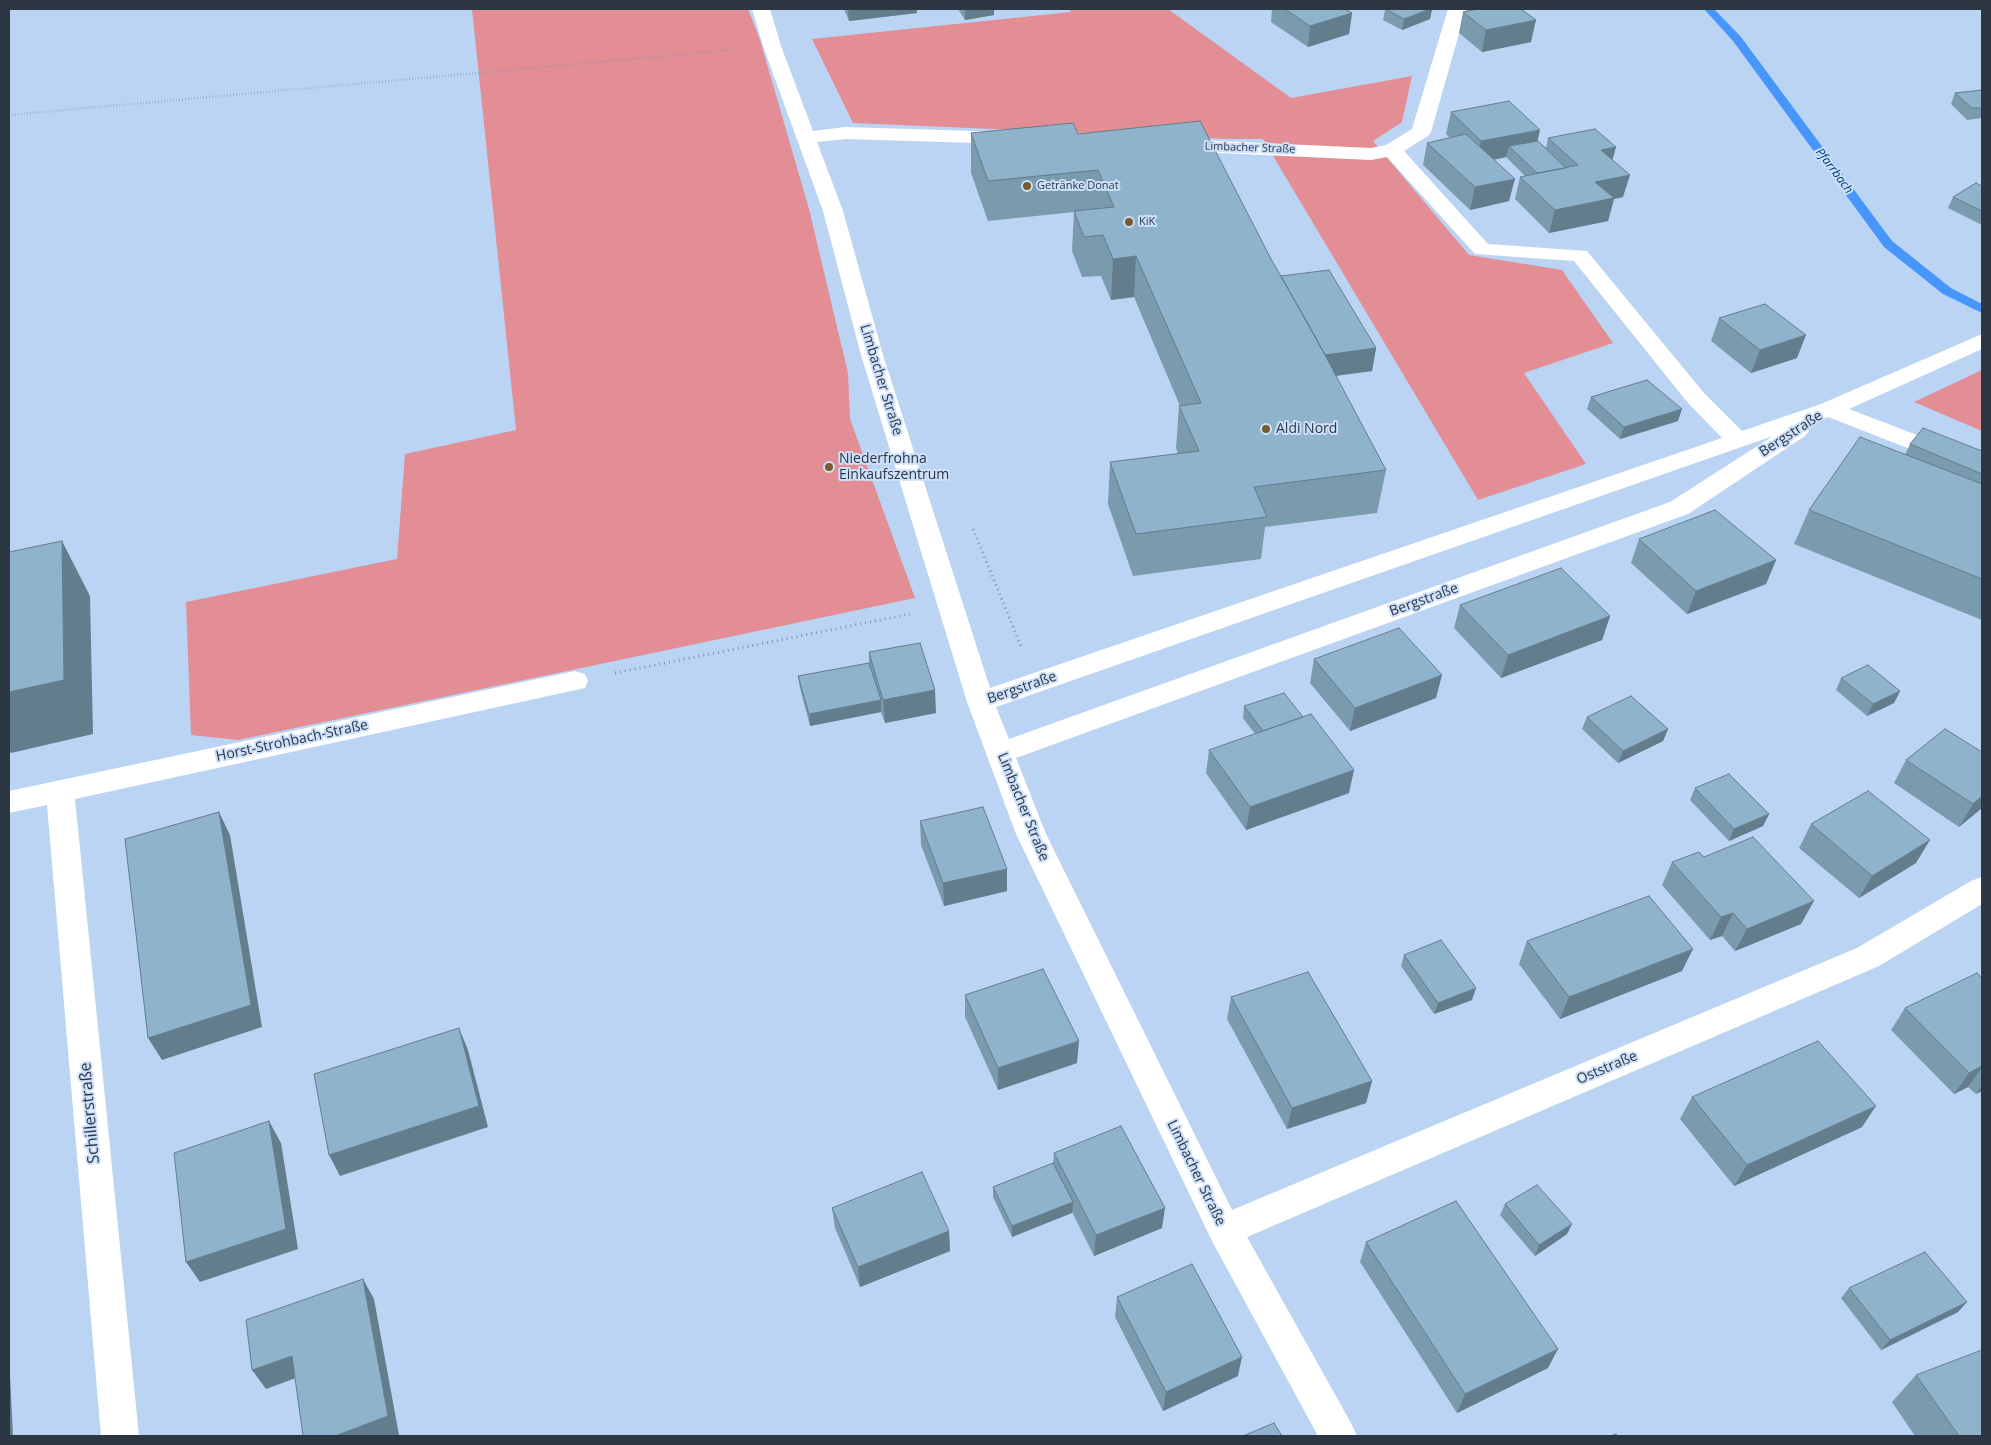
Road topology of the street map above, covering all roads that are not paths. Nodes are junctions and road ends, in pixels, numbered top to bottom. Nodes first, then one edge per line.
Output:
1 (761, 9) edge
2 (1457, 9) edge
3 (808, 137) junction
4 (1026, 139) edge
5 (1154, 144) edge
6 (1392, 150) junction
7 (1982, 341) edge
8 (1829, 409) junction
9 (1738, 440) junction
10 (1982, 470) edge
11 (575, 681) road end
12 (981, 702) junction
13 (1000, 753) junction
14 (60, 790) junction
15 (9, 802) edge
16 (1982, 889) edge
17 (1224, 1230) junction
18 (120, 1436) edge
19 (1338, 1436) edge

1 - 3 street, Limbacher Straße
2 - 6 street
3 - 4 street
3 - 12 street, Limbacher Straße
5 - 6 street, Limbacher Straße
6 - 9 street
7 - 8 street, Bergstraße
8 - 9 street, Bergstraße
8 - 10 street
8 - 13 street, Bergstraße
9 - 12 street, Bergstraße
11 - 14 street, Horst-Strohbach-Straße
12 - 13 street, Limbacher Straße
13 - 17 street, Limbacher Straße
14 - 15 street, Horst-Strohbach-Straße
14 - 18 street, Schillerstraße
16 - 17 street, Oststraße
17 - 19 street, Limbacher Straße

